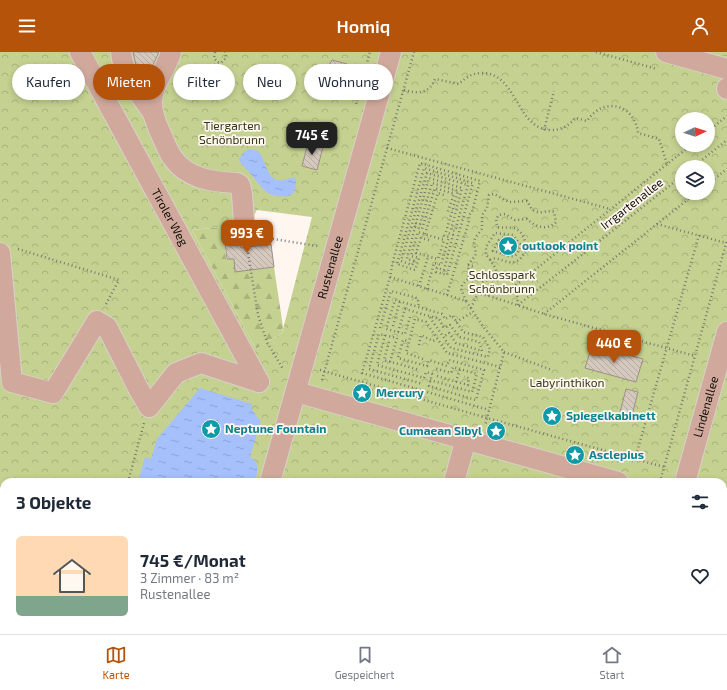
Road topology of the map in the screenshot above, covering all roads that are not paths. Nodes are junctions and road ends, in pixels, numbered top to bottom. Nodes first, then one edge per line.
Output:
1 (80, 52) edge
2 (121, 52) edge
3 (171, 52) edge
4 (391, 52) edge
5 (666, 52) edge
6 (727, 69) edge
7 (153, 113) junction
8 (245, 234) road end
9 (7, 251) edge
10 (727, 332) edge
11 (296, 392) junction
12 (473, 442) junction
13 (271, 478) edge
14 (456, 478) edge
15 (604, 478) edge
16 (686, 478) edge

1 - 9 street, Tiroler Weg
2 - 7 street
3 - 7 street
4 - 11 street, Rustenallee
5 - 6 street
7 - 8 street
10 - 16 street, Lindenallee
11 - 12 street
11 - 13 street, Rustenallee
12 - 14 street
12 - 15 street

